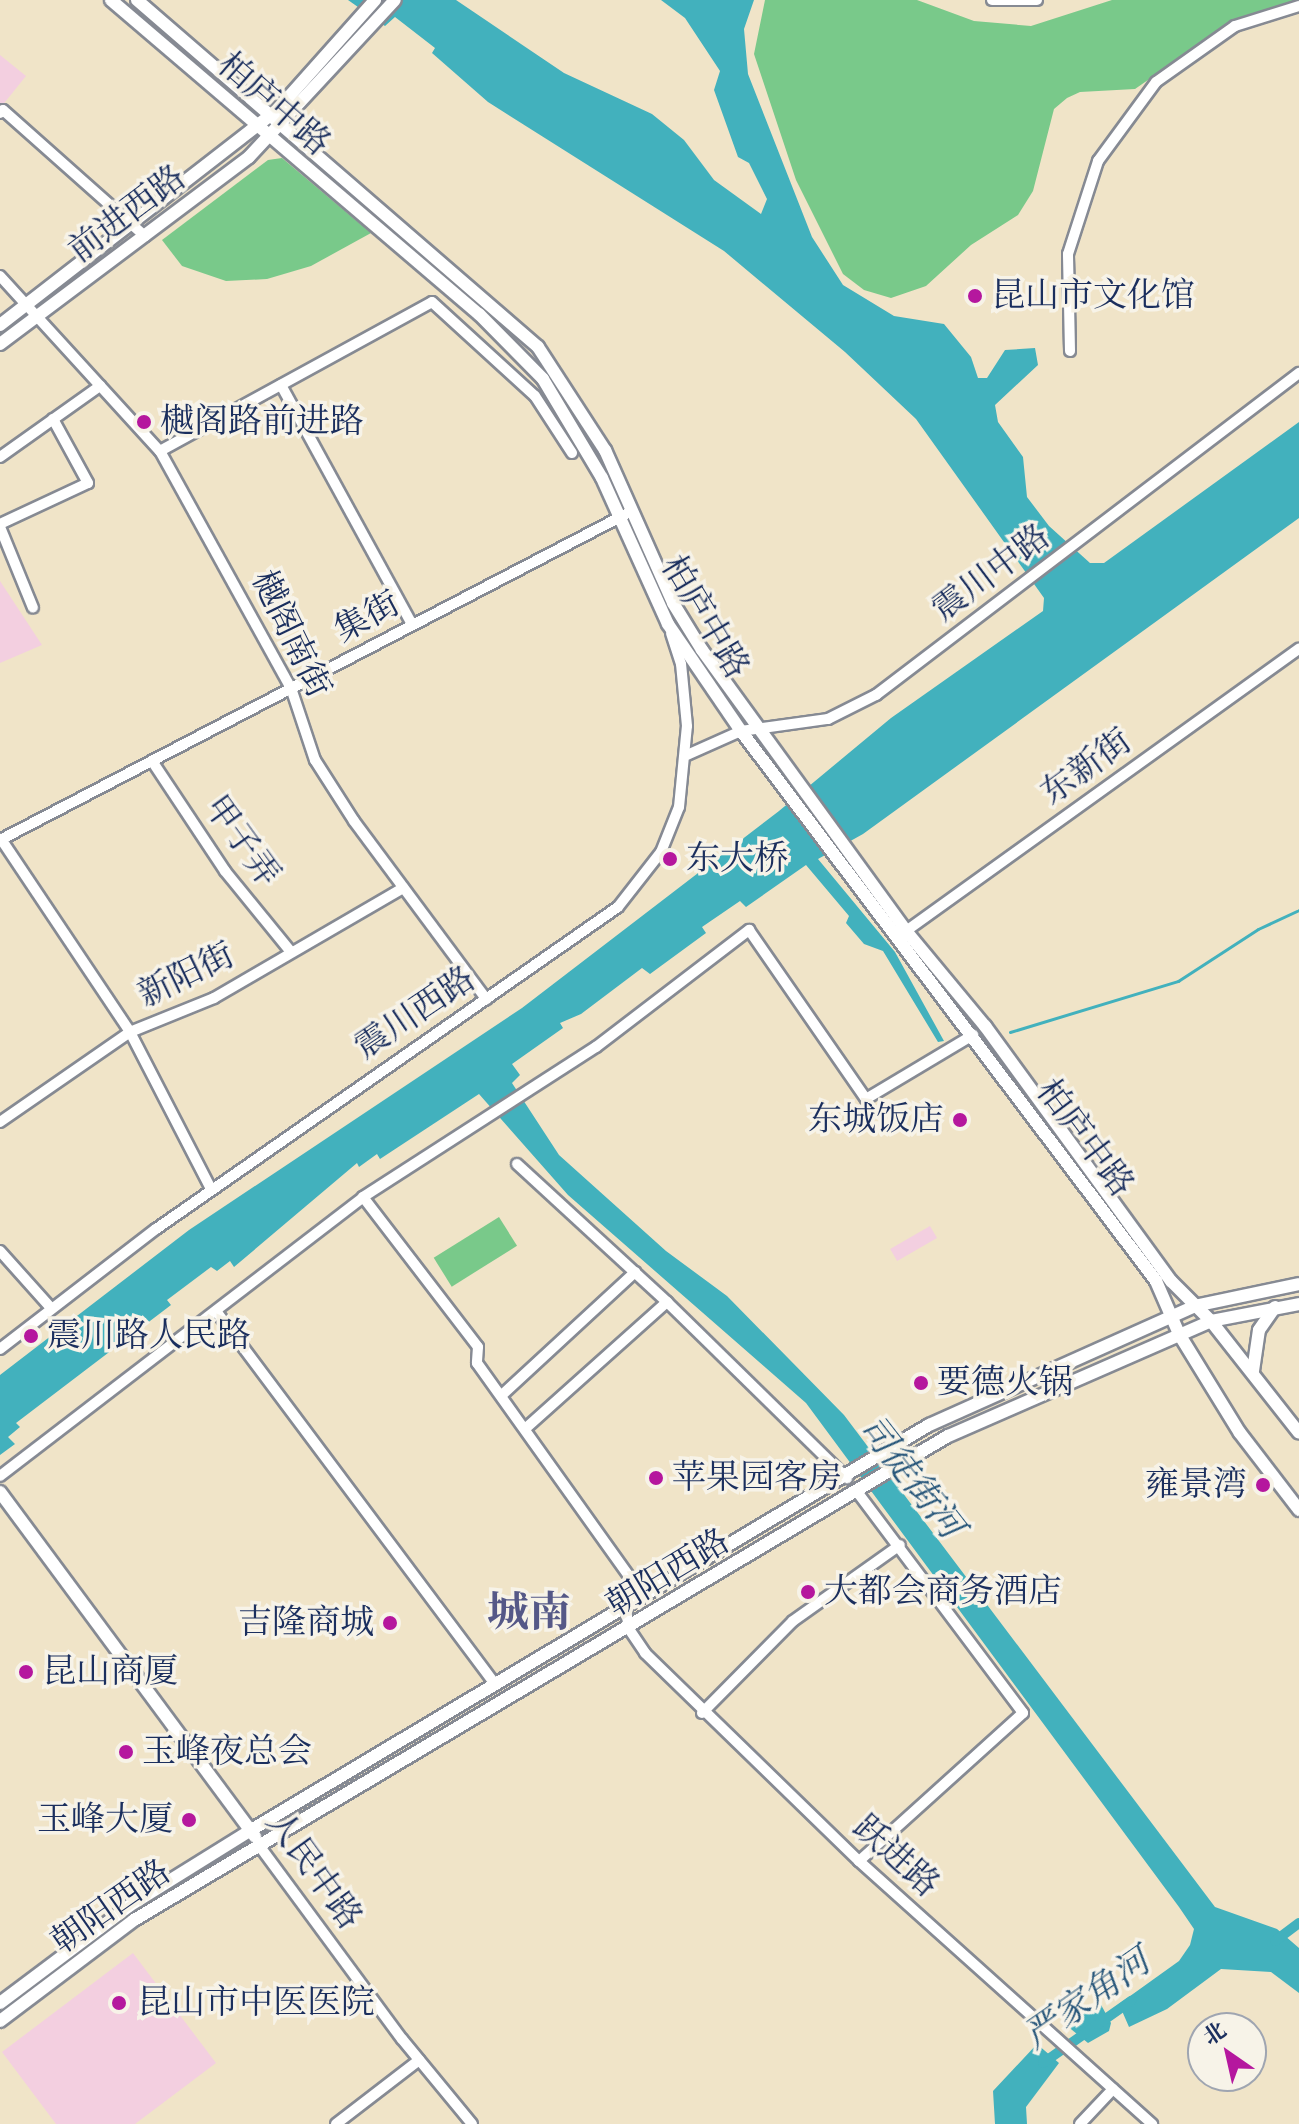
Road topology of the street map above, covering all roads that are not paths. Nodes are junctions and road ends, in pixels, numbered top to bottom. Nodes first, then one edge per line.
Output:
1 (111, 0) edge
2 (137, 0) edge
3 (375, 0) edge
4 (395, 0) edge
5 (992, 0) edge
6 (1037, 0) edge
7 (1299, 6) edge
8 (0, 113) edge
9 (272, 114) junction
10 (283, 124) junction
11 (258, 126) junction
12 (269, 136) junction
13 (133, 225) junction
14 (145, 236) junction
15 (0, 276) edge
16 (26, 307) junction
17 (35, 318) junction
18 (0, 325) edge
19 (0, 344) edge
20 (1070, 351) dead end
21 (1299, 373) edge
22 (281, 385) junction
23 (100, 386) junction
24 (53, 419) junction
25 (160, 451) junction
26 (572, 453) dead end
27 (0, 457) edge
28 (633, 512) junction
29 (618, 517) junction
30 (0, 526) edge
31 (33, 608) dead end
32 (412, 624) junction
33 (668, 624) junction
34 (1299, 649) edge
35 (291, 688) junction
36 (758, 727) junction
37 (741, 731) junction
38 (687, 755) junction
39 (152, 761) junction
40 (1, 840) edge
41 (403, 888) junction
42 (906, 931) junction
43 (291, 952) junction
44 (486, 999) junction
45 (130, 1032) junction
46 (973, 1035) junction
47 (0, 1122) edge
48 (517, 1164) dead end
49 (211, 1189) junction
50 (363, 1197) junction
51 (0, 1251) edge
52 (635, 1272) junction
53 (1299, 1284) edge
54 (667, 1302) junction
55 (1299, 1304) edge
56 (1195, 1306) junction
57 (1275, 1307) junction
58 (51, 1308) junction
59 (216, 1311) junction
60 (1172, 1316) junction
61 (1211, 1321) junction
62 (1179, 1334) junction
63 (0, 1349) edge
64 (1253, 1371) junction
65 (503, 1394) junction
66 (526, 1428) junction
67 (1299, 1433) edge
68 (0, 1476) edge
69 (850, 1476) junction
70 (861, 1491) junction
71 (0, 1492) edge
72 (1299, 1510) edge
73 (900, 1545) junction
74 (626, 1610) junction
75 (629, 1629) junction
76 (496, 1685) junction
77 (702, 1713) junction
78 (251, 1830) junction
79 (258, 1844) junction
80 (859, 1861) junction
81 (0, 2003) edge
82 (0, 2021) edge
83 (419, 2060) junction
84 (1113, 2089) junction
85 (336, 2124) edge
86 (472, 2124) edge
87 (1080, 2124) edge
88 (1152, 2124) edge

1 - 11 main road, 柏庐中路
2 - 9 main road, 柏庐中路
3 - 9 main road, 前进西路
4 - 10 main road, 前进西路
5 - 6 street
7 - 20 street
8 - 13 street
9 - 10 main road, 柏庐中路
9 - 11 main road, 前进西路
10 - 12 main road, 前进西路
10 - 28 main road, 柏庐中路
11 - 12 main road, 柏庐中路
11 - 13 main road, 前进西路
12 - 14 main road, 前进西路
12 - 29 main road, 柏庐中路
13 - 14 street
13 - 16 main road, 前进西路
14 - 17 main road, 前进西路
15 - 16 street, 樾阁南街
16 - 17 street, 樾阁南街
16 - 18 main road, 前进西路
17 - 19 main road, 前进西路
17 - 23 street, 樾阁南街
21 - 36 street, 震川中路
22 - 25 street
22 - 26 street
22 - 32 street
23 - 24 street
23 - 25 street, 樾阁南街
24 - 27 street
24 - 30 street
25 - 35 street, 樾阁南街
28 - 29 street, 集街
28 - 36 main road, 柏庐中路
29 - 32 street, 集街
29 - 33 main road, 柏庐中路
30 - 31 street
32 - 35 street, 集街
33 - 37 main road, 柏庐中路
33 - 38 street, 震川西路
34 - 42 street, 东新街
35 - 39 street, 集街
35 - 41 street, 樾阁南街
36 - 37 street, 震川中路
36 - 42 main road, 柏庐中路
37 - 38 street, 震川中路
37 - 46 main road, 柏庐中路
38 - 44 street, 震川西路
39 - 40 street, 集街
39 - 43 street, 甲子弄
40 - 45 street
41 - 43 street, 新阳街
41 - 44 street, 樾阁南街
42 - 56 main road, 柏庐中路
43 - 45 street, 新阳街
44 - 49 street, 震川西路
45 - 47 street, 新阳街
45 - 49 street
46 - 50 street
46 - 60 main road, 柏庐中路
48 - 52 street
49 - 58 street, 震川西路
50 - 59 street
50 - 65 street
51 - 58 street
52 - 54 street
52 - 65 street
53 - 56 main road, 朝阳西路
54 - 66 street
54 - 69 street
55 - 57 main road, 朝阳西路
56 - 60 main road, 朝阳西路
56 - 61 main road, 柏庐中路
57 - 61 main road, 朝阳西路
57 - 64 main road
58 - 63 street, 震川西路
59 - 68 street
59 - 76 street
60 - 62 main road, 柏庐中路
60 - 69 main road, 朝阳西路
61 - 62 main road, 朝阳西路
61 - 64 main road, 柏庐中路
62 - 70 main road, 朝阳西路
62 - 72 main road, 柏庐中路
64 - 67 main road, 柏庐中路
65 - 66 street
66 - 74 street
69 - 74 main road, 朝阳西路
70 - 73 street
70 - 75 main road, 朝阳西路
71 - 78 main road, 人民中路
73 - 77 street
73 - 80 street
74 - 75 street
74 - 76 main road, 朝阳西路
75 - 77 street, 跃进路
75 - 79 main road, 朝阳西路
76 - 78 main road, 朝阳西路
77 - 80 street, 跃进路
78 - 79 main road, 人民中路
78 - 81 main road, 朝阳西路
79 - 82 main road, 朝阳西路
79 - 83 street, 人民中路
80 - 84 street, 跃进路
83 - 85 street
83 - 86 street, 人民中路
84 - 87 street
84 - 88 street, 跃进路

